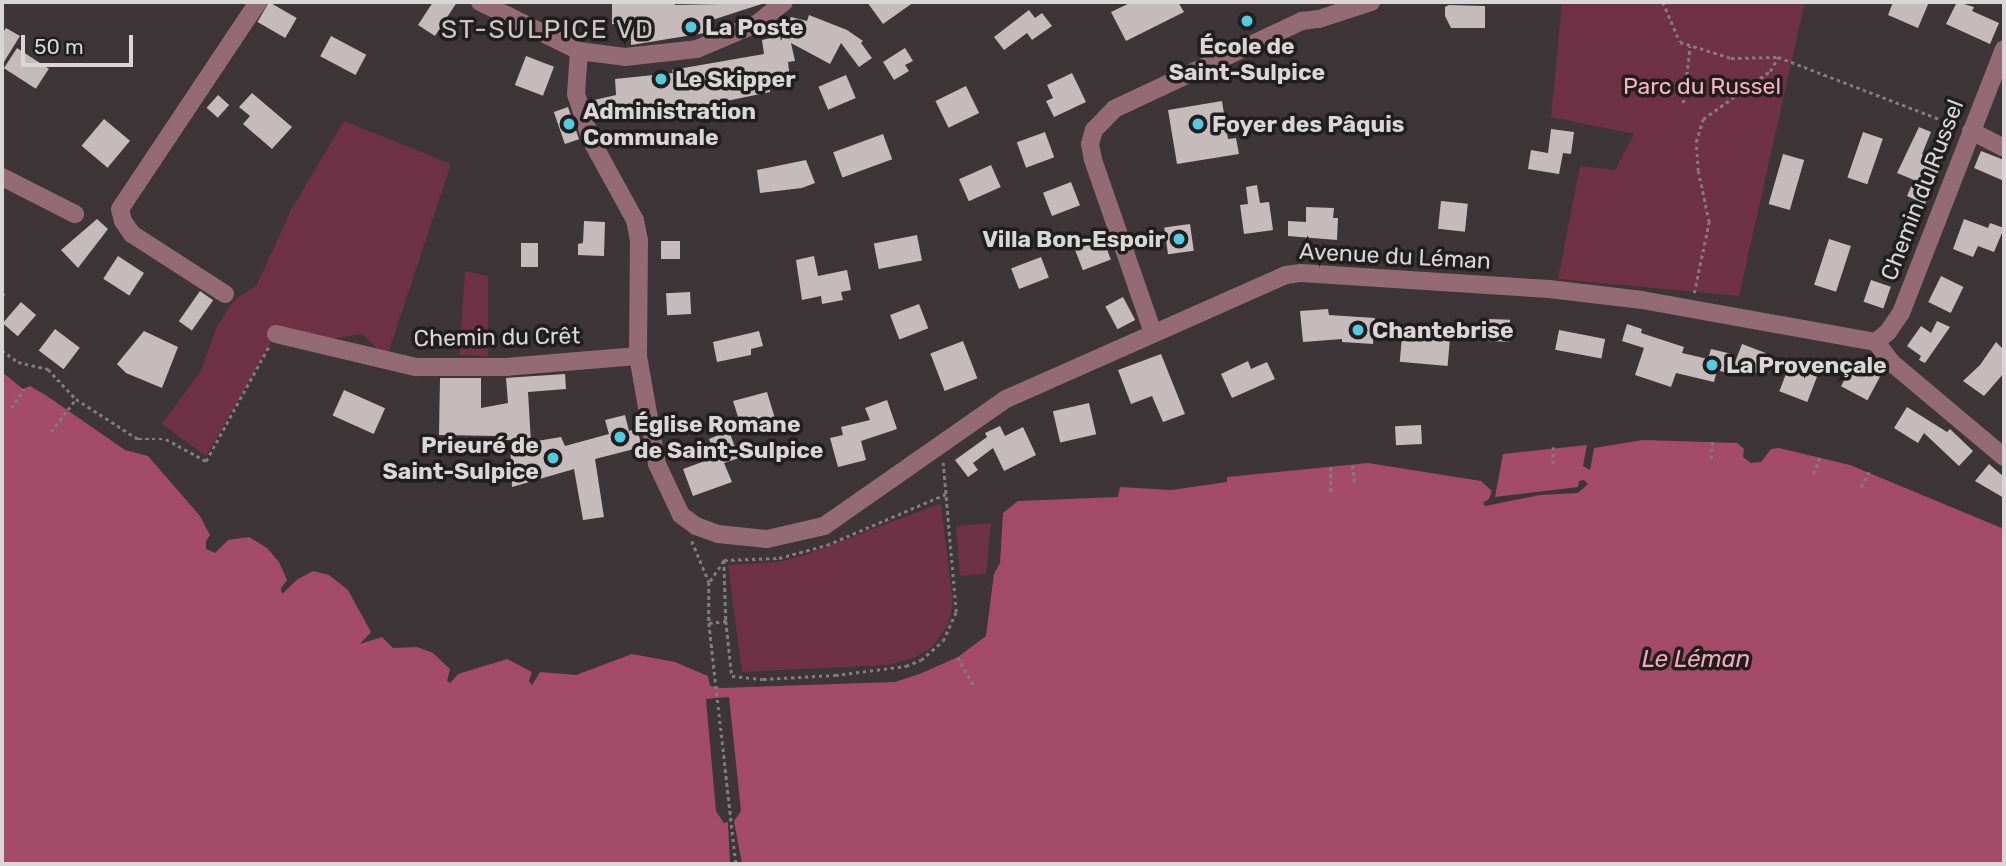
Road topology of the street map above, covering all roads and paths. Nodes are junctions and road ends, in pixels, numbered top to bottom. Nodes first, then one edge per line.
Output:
1 (258, 2) edge
2 (480, 2) edge
3 (784, 2) edge
4 (1371, 2) edge
5 (1663, 2) edge
6 (1690, 46) junction
7 (2004, 49) edge
8 (579, 51) junction
9 (1777, 57) junction
10 (1683, 103) dead end
11 (1968, 130) junction
12 (2004, 148) edge
13 (2, 177) edge
14 (75, 214) dead end
15 (225, 294) dead end
16 (1693, 297) dead end
17 (1153, 333) junction
18 (276, 334) joint
19 (1876, 342) junction
20 (2, 350) edge
21 (638, 356) junction
22 (24, 389) dead end
23 (76, 398) junction
24 (11, 408) dead end
25 (51, 432) dead end
26 (1713, 441) dead end
27 (941, 446) junction
28 (1553, 447) dead end
29 (1820, 457) dead end
30 (2004, 457) edge
31 (1711, 459) dead end
32 (1553, 464) dead end
33 (1353, 465) dead end
34 (1331, 467) dead end
35 (1869, 472) dead end
36 (1813, 474) dead end
37 (1355, 485) dead end
38 (1861, 487) dead end
39 (1331, 492) dead end
40 (681, 515) junction
41 (724, 560) dead end
42 (726, 621) junction
43 (709, 623) junction
44 (958, 657) dead end
45 (975, 688) dead end
46 (736, 864) edge

1 - 15 street
2 - 8 street
3 - 8 street
4 - 17 street
5 - 6 path
6 - 9 path
6 - 10 path
7 - 11 street, Chemin du Russel
8 - 21 street
9 - 11 path
9 - 16 path
11 - 12 street
11 - 19 street, Chemin du Russel
13 - 14 street
17 - 19 street, Avenue du Léman
17 - 27 street, Avenue du Léman
18 - 21 street, Chemin du Crêt
18 - 23 path
19 - 30 street
20 - 23 path
21 - 40 street
22 - 24 path
23 - 25 path
26 - 31 path
27 - 40 street, Avenue du Léman
27 - 42 path
28 - 32 path
29 - 36 path
33 - 37 path
34 - 39 path
35 - 38 path
40 - 43 path
41 - 42 path
42 - 43 path
43 - 46 path
44 - 45 path

